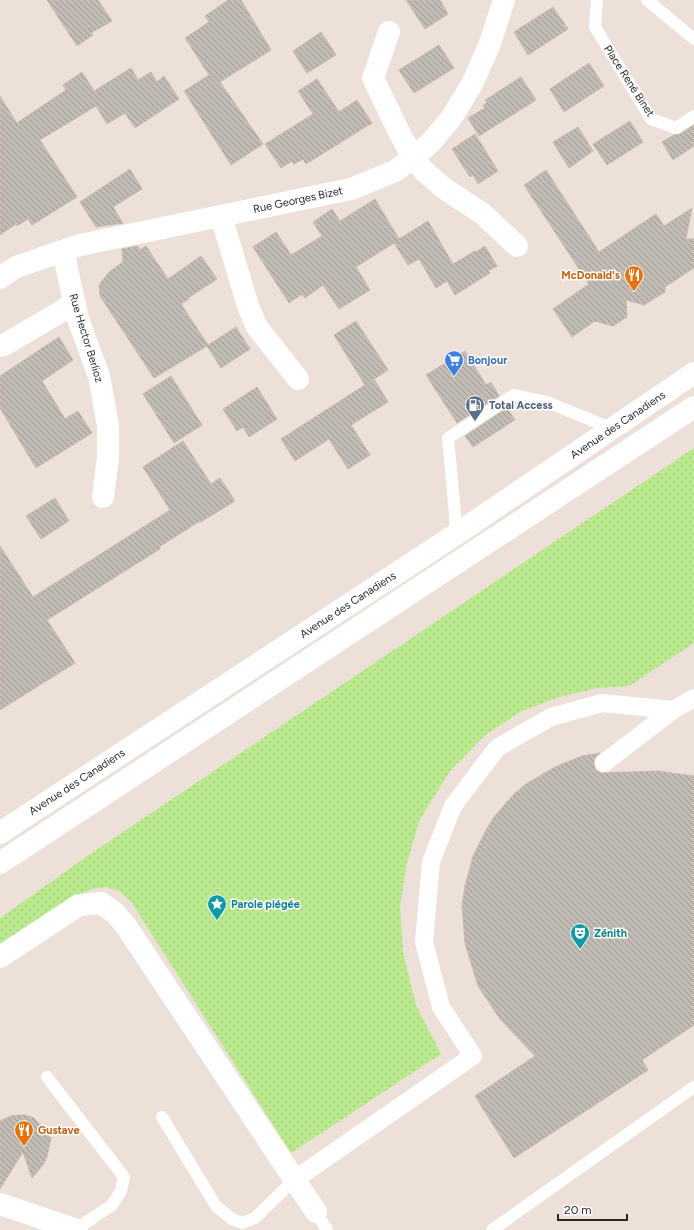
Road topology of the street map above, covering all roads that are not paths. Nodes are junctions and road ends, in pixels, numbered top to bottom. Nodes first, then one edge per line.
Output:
1 (504, 0) edge
2 (597, 0) edge
3 (647, 0) edge
4 (389, 32) dead end
5 (694, 39) edge
6 (694, 116) edge
7 (413, 158) junction
8 (221, 216) junction
9 (517, 246) dead end
10 (63, 251) junction
11 (0, 278) edge
12 (75, 303) junction
13 (0, 346) edge
14 (694, 373) edge
15 (298, 379) dead end
16 (694, 407) edge
17 (612, 428) junction
18 (104, 497) dead end
19 (455, 535) junction
20 (694, 698) edge
21 (673, 710) junction
22 (604, 763) dead end
23 (1, 831) edge
24 (0, 863) edge
25 (0, 957) edge
26 (47, 1077) dead end
27 (694, 1087) edge
28 (162, 1117) dead end
29 (294, 1180) junction
30 (0, 1204) edge
31 (321, 1221) edge
32 (76, 1230) edge
33 (492, 1230) edge

1 - 7 street, Rue Georges Bizet
2 - 6 lane, Place René Binet
3 - 5 lane
4 - 7 street
7 - 8 street, Rue Georges Bizet
7 - 9 street
8 - 10 street, Rue Georges Bizet
8 - 15 street
10 - 11 street, Rue Georges Bizet
10 - 12 street, Rue Hector Berlioz
12 - 13 street
12 - 18 street, Rue Hector Berlioz
14 - 17 street, Avenue des Canadiens
16 - 24 street
17 - 19 street, Avenue des Canadiens
17 - 19 lane
19 - 23 street, Avenue des Canadiens
20 - 21 street
21 - 22 street
21 - 29 street
25 - 29 street
26 - 32 lane
27 - 33 lane
28 - 29 lane
29 - 31 street
30 - 32 street

